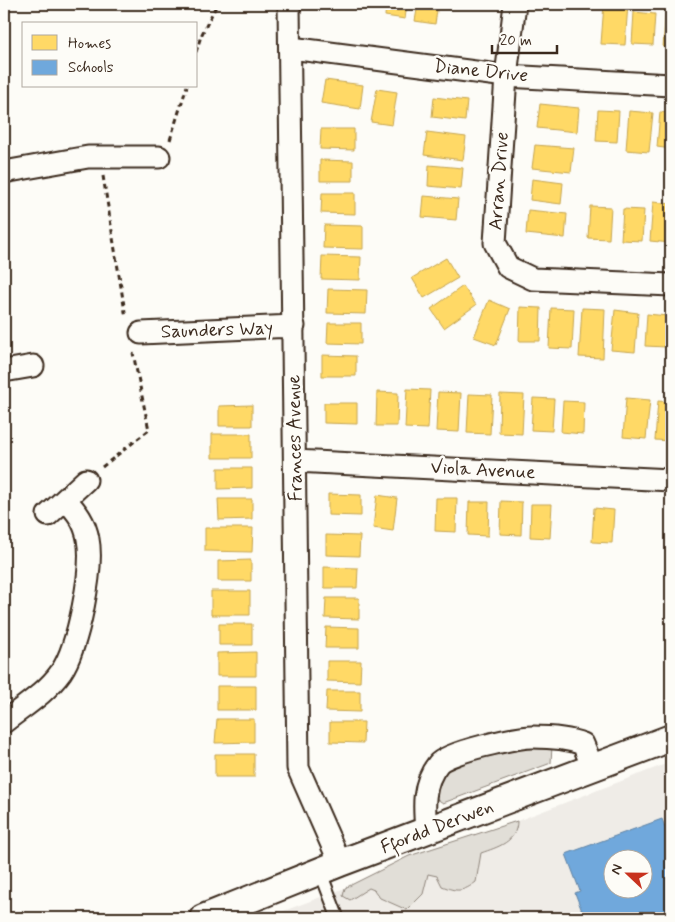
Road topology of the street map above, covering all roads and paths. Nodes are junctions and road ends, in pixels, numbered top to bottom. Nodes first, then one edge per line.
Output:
1 (216, 4) edge
2 (289, 4) edge
3 (515, 4) edge
4 (198, 46) edge
5 (291, 48) junction
6 (506, 76) junction
7 (671, 85) edge
8 (186, 88) edge
9 (100, 157) junction
10 (159, 158) joint
11 (4, 172) edge
12 (671, 285) edge
13 (294, 326) junction
14 (135, 334) junction
15 (34, 366) dead end
16 (4, 371) edge
17 (295, 461) junction
18 (86, 480) joint
19 (671, 480) edge
20 (66, 500) junction
21 (48, 515) dead end
22 (4, 722) edge
23 (671, 738) edge
24 (593, 768) junction
25 (426, 830) junction
26 (330, 867) junction
27 (231, 912) edge
28 (203, 918) edge
29 (338, 918) edge

1 - 4 path
2 - 5 street, Frances Avenue
3 - 6 street, Arran Drive
5 - 6 street, Diane Drive
5 - 13 street, Frances Avenue
6 - 7 street, Diane Drive
6 - 12 street, Arran Drive
8 - 10 path
9 - 10 street
9 - 11 street
9 - 14 path
13 - 14 street, Saunders Way
13 - 17 street, Frances Avenue
14 - 18 path
15 - 16 street
17 - 19 street, Viola Avenue
17 - 26 street, Frances Avenue
18 - 20 street
20 - 21 street
20 - 22 street
23 - 24 street, Ffordd Derwen
24 - 25 street, Ffordd Derwen
24 - 25 street
25 - 26 street, Ffordd Derwen
26 - 27 street, Ffordd Derwen
26 - 29 lane
27 - 28 street, Ffordd Derwen

